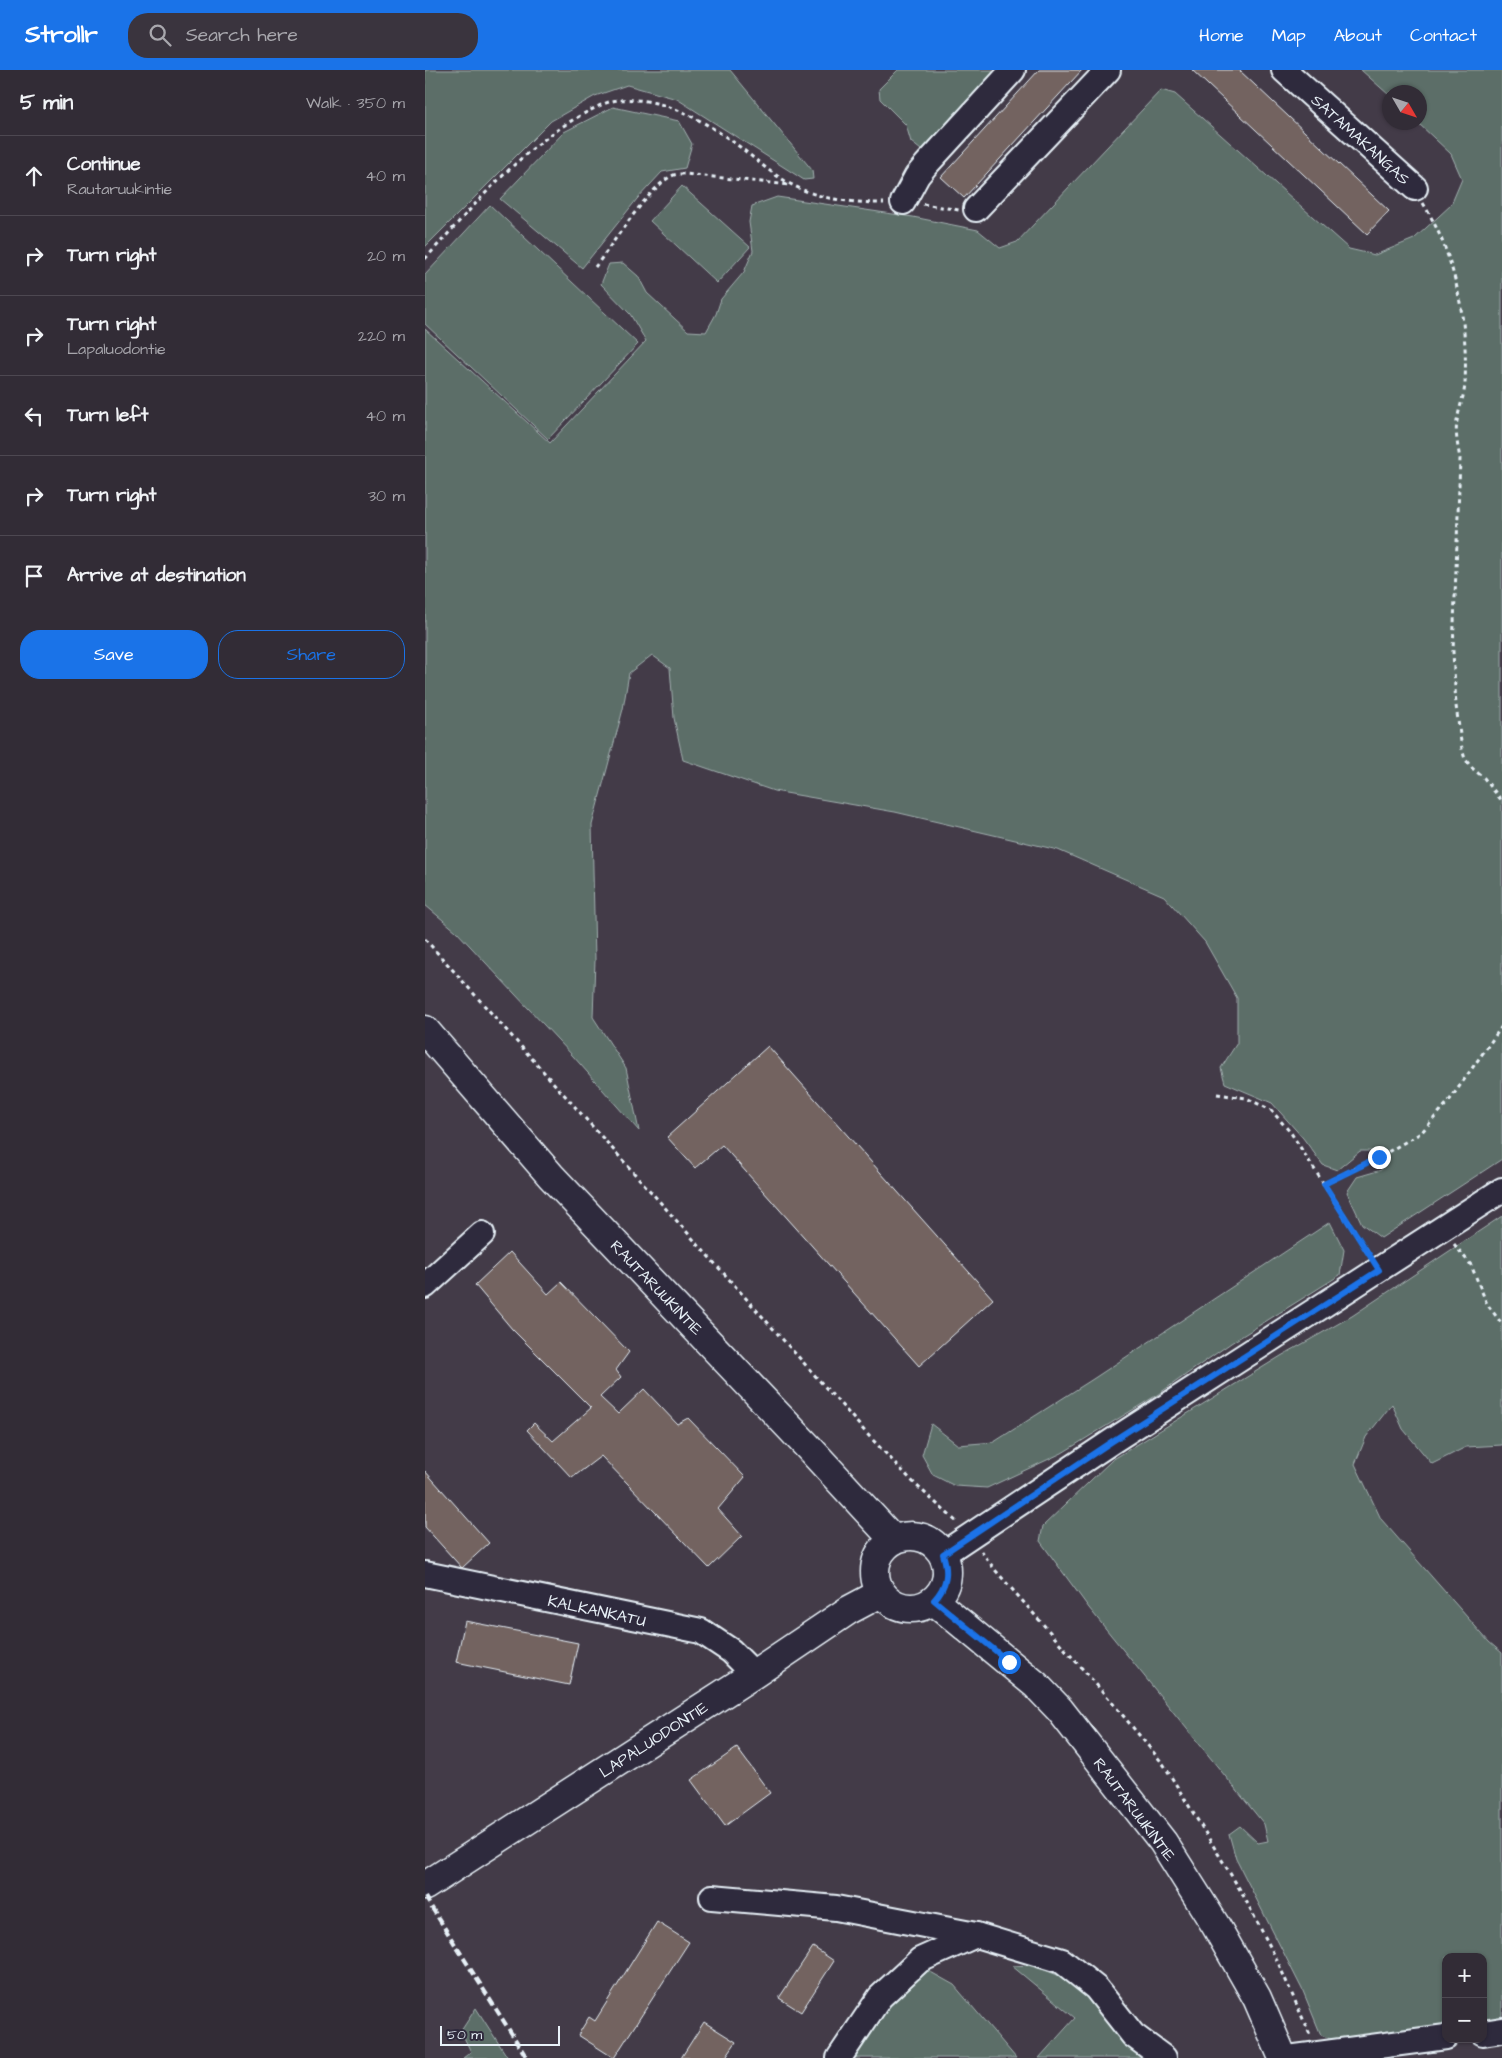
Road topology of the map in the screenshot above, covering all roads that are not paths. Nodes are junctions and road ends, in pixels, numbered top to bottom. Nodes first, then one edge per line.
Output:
1 (1013, 70) edge
2 (1108, 70) edge
3 (1284, 70) edge
4 (1415, 188) road end
5 (903, 202) road end
6 (976, 209) road end
7 (425, 1030) edge
8 (1502, 1190) edge
9 (482, 1234) dead end
10 (425, 1286) edge
11 (894, 1540) junction
12 (943, 1554) junction
13 (425, 1574) edge
14 (881, 1593) junction
15 (934, 1600) junction
16 (754, 1674) junction
17 (425, 1886) edge
18 (712, 1897) dead end
19 (976, 1935) junction
20 (1502, 2030) edge
21 (1487, 2032) edge
22 (1442, 2038) edge
23 (839, 2058) edge
24 (1164, 2058) edge
25 (1283, 2058) edge
26 (1288, 2058) edge

1 - 5 street
2 - 6 street
3 - 4 street, SATAMAKANGAS
7 - 11 main road, RAUTARUUKINTIE
8 - 12 street
9 - 10 street
11 - 12 main road
11 - 14 main road
12 - 15 main road
13 - 16 street, KALKANKATU
14 - 15 main road
14 - 16 main road, LAPALUODONTIE
15 - 25 main road, RAUTARUUKINTIE
16 - 17 main road, LAPALUODONTIE
18 - 19 street
19 - 23 street
19 - 24 street
20 - 21 street
22 - 26 street

